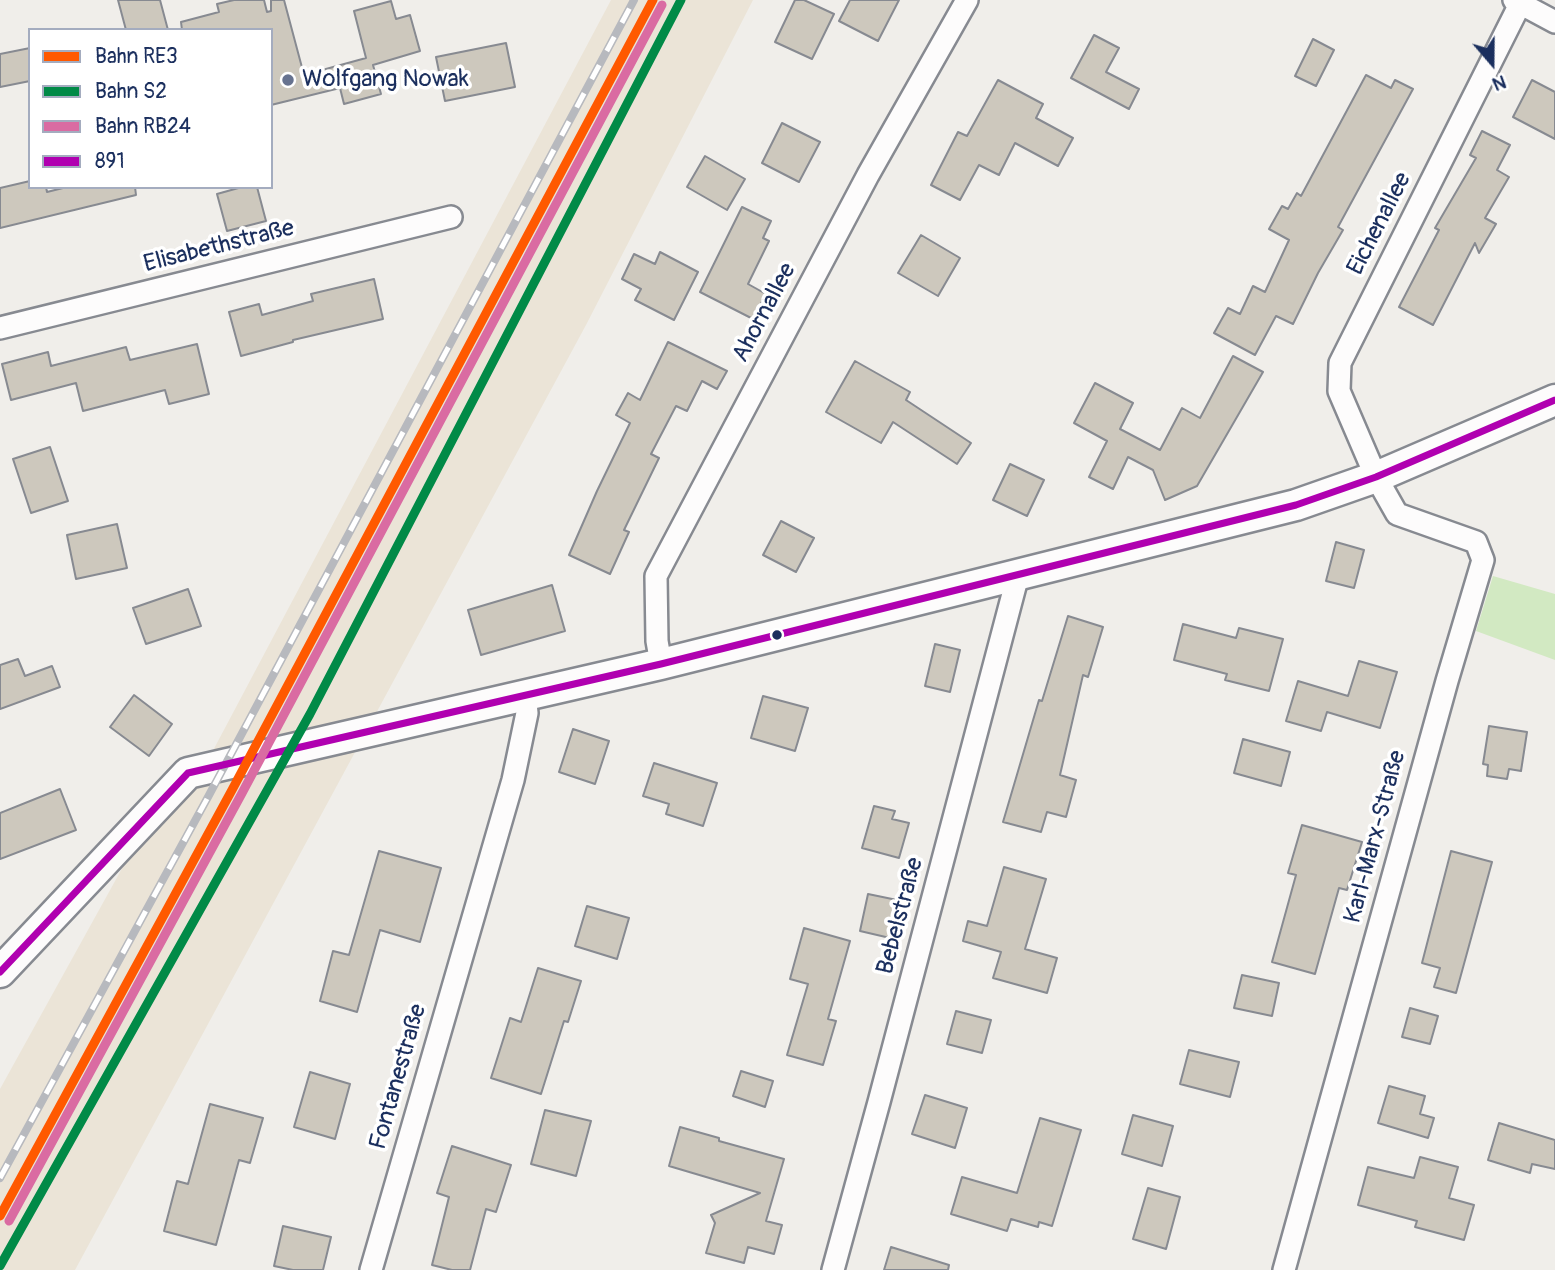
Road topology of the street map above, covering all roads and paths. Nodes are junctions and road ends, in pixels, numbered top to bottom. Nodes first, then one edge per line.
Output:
1 (967, 0) edge
2 (1519, 1) edge
3 (1555, 22) edge
4 (451, 217) dead end
5 (0, 328) edge
6 (1555, 400) edge
7 (1376, 477) junction
8 (1018, 575) junction
9 (661, 664) junction
10 (525, 694) junction
11 (0, 972) edge
12 (371, 1270) edge
13 (833, 1270) edge
14 (1284, 1270) edge

1 - 9 street, Ahornallee
2 - 3 street
2 - 7 street, Eichenallee
4 - 5 street, Elisabethstraße
6 - 7 street
7 - 8 street
7 - 14 street, Karl-Marx-Straße
8 - 9 street
8 - 13 street, Bebelstraße
9 - 10 street
10 - 11 street
10 - 12 street, Fontanestraße

